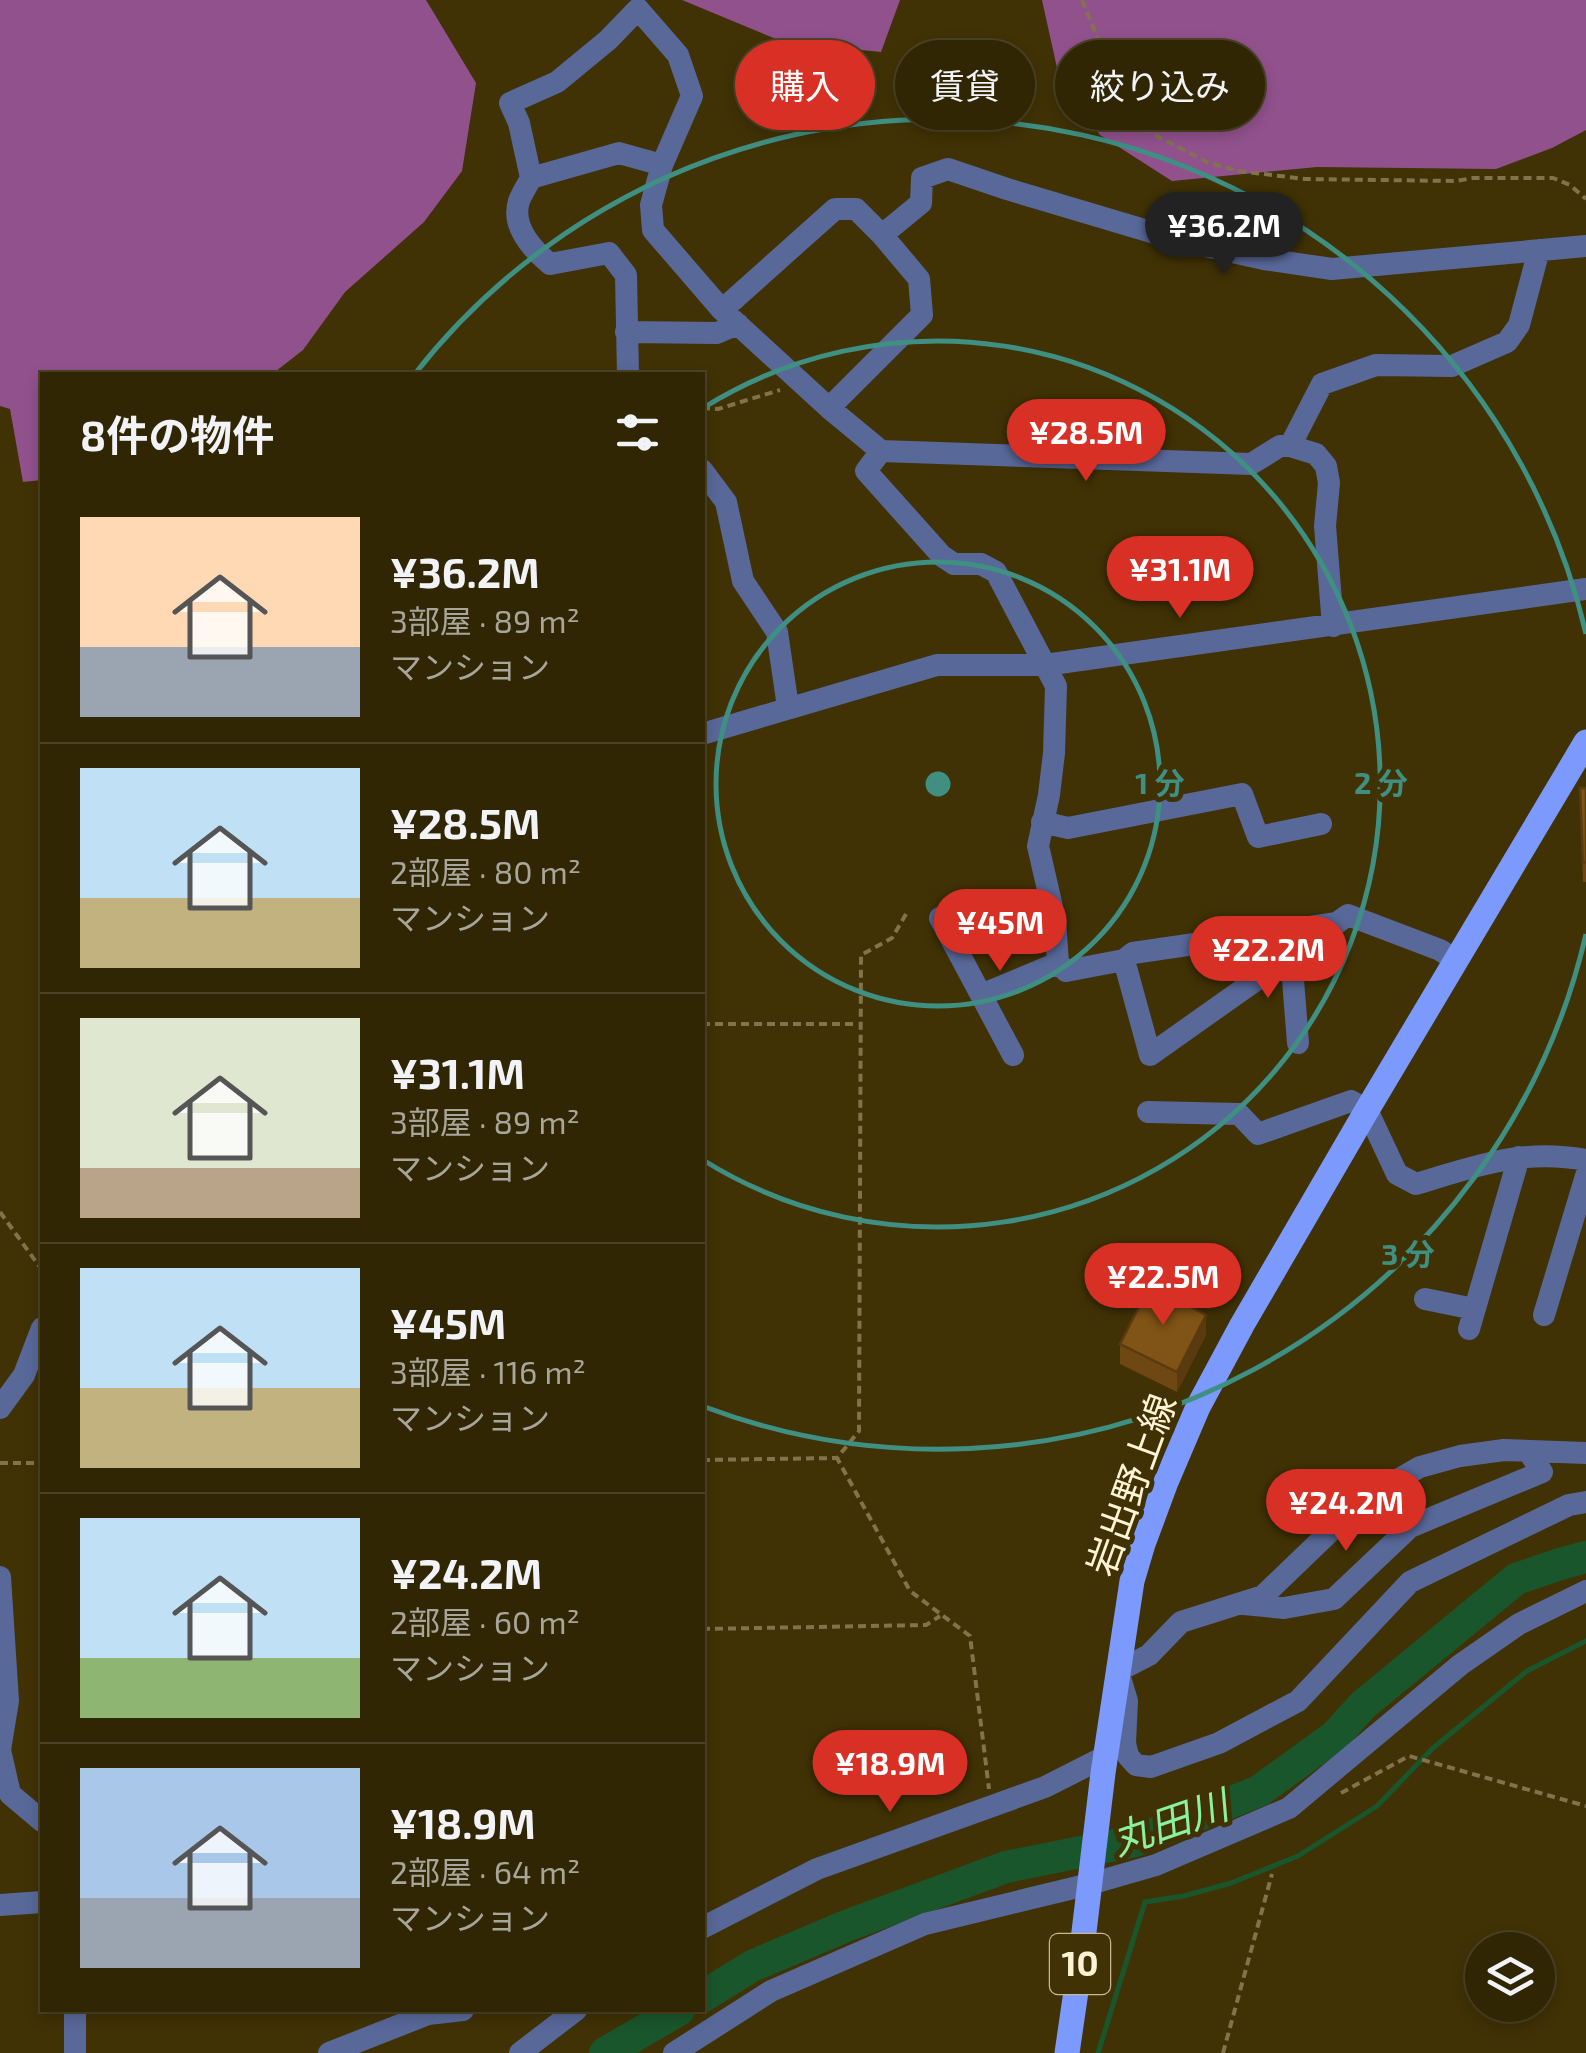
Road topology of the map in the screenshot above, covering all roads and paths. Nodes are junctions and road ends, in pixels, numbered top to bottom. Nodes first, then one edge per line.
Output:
1 (1082, 0) edge
2 (662, 164) junction
3 (530, 178) junction
4 (1586, 199) edge
5 (882, 235) junction
6 (1586, 246) edge
7 (1539, 250) junction
8 (730, 317) junction
9 (626, 332) junction
10 (628, 372) edge
11 (797, 376) junction
12 (705, 408) edge
13 (829, 408) junction
14 (1290, 446) junction
15 (881, 451) junction
16 (705, 474) edge
17 (1586, 588) edge
18 (1333, 626) junction
19 (1045, 666) junction
20 (788, 707) junction
21 (705, 733) edge
22 (1586, 742) edge
23 (1042, 822) junction
24 (1321, 824) dead end
25 (906, 914) dead end
26 (940, 918) dead end
27 (1337, 923) junction
28 (1291, 956) junction
29 (1124, 960) junction
30 (1455, 960) junction
31 (1058, 963) junction
32 (981, 995) junction
33 (705, 1024) edge
34 (859, 1024) junction
35 (1298, 1043) dead end
36 (1013, 1055) dead end
37 (1367, 1110) junction
38 (1148, 1112) dead end
39 (1519, 1157) junction
40 (1586, 1160) edge
41 (1586, 1176) edge
42 (0, 1212) edge
43 (40, 1267) edge
44 (1425, 1299) dead end
45 (1544, 1315) dead end
46 (40, 1333) edge
47 (0, 1408) edge
48 (1528, 1451) junction
49 (1586, 1453) edge
50 (838, 1458) junction
51 (705, 1460) edge
52 (0, 1463) edge
53 (40, 1463) edge
54 (1586, 1502) edge
55 (0, 1576) edge
56 (1586, 1591) edge
57 (1240, 1604) junction
58 (942, 1615) junction
59 (705, 1630) edge
60 (1118, 1671) junction
61 (1104, 1765) junction
62 (1339, 1794) dead end
63 (991, 1806) junction
64 (1586, 1806) edge
65 (40, 1819) edge
66 (1272, 1874) dead end
67 (1091, 1879) junction
68 (40, 1902) edge
69 (0, 1905) edge
70 (705, 1926) edge
71 (76, 2012) edge
72 (446, 2012) edge
73 (573, 2012) edge
74 (76, 2053) edge
75 (329, 2053) edge
76 (520, 2053) edge
77 (674, 2053) edge
78 (1066, 2053) edge
79 (1223, 2053) edge

1 - 4 path
2 - 3 street
2 - 3 street
2 - 8 street
3 - 9 street
5 - 7 street
5 - 8 street
5 - 13 street
6 - 7 street
7 - 14 street
8 - 9 street
8 - 11 street
9 - 10 street
11 - 12 path
11 - 13 street
13 - 15 street
14 - 15 street
14 - 18 street
15 - 19 street
16 - 20 street
17 - 18 street
18 - 19 street
19 - 20 street
19 - 23 street
20 - 21 street
22 - 30 main road, 岩出野上線 / 10
23 - 24 street
23 - 31 street
25 - 34 path
26 - 32 street
27 - 28 street
27 - 29 street
27 - 30 street
28 - 29 street
28 - 35 street
29 - 31 street
30 - 37 main road, 岩出野上線 / 10
31 - 32 street
32 - 36 street
33 - 34 path
34 - 50 path
37 - 38 street
37 - 39 street
37 - 60 main road, 岩出野上線 / 10
39 - 40 street
39 - 44 street
41 - 45 street
42 - 43 path
46 - 47 street
48 - 49 street
48 - 57 street
48 - 57 street
50 - 51 path
50 - 58 path
52 - 53 path
54 - 60 street
55 - 65 street
56 - 67 street
57 - 60 street
58 - 59 path
58 - 63 path
60 - 61 main road, 岩出野上線 / 10
61 - 63 street
61 - 67 main road, 岩出野上線 / 10
62 - 64 path
63 - 70 street
66 - 79 path
67 - 77 street
67 - 78 main road, 岩出野上線 / 10
68 - 69 street
71 - 74 street
72 - 75 street
73 - 76 street

